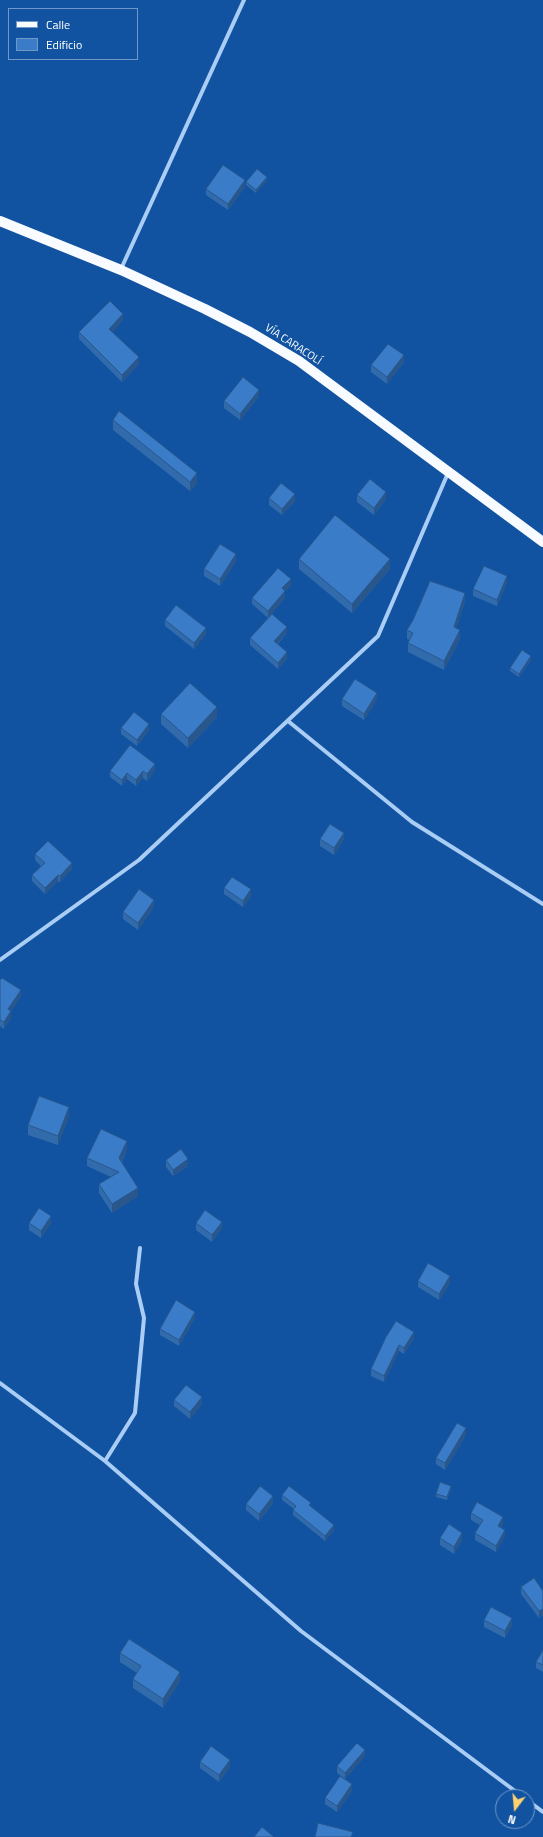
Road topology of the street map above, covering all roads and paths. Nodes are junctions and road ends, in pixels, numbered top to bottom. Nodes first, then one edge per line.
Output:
1 (244, 0) edge
2 (0, 221) edge
3 (121, 270) junction
4 (448, 473) junction
5 (543, 542) edge
6 (288, 721) junction
7 (543, 904) edge
8 (0, 960) edge
9 (140, 1248) dead end
10 (0, 1382) edge
11 (105, 1461) junction
12 (512, 1789) edge

1 - 3 street
2 - 3 main road, VÍA CARACOLÍ
3 - 4 main road, VÍA CARACOLÍ
4 - 5 main road, VÍA CARACOLÍ
4 - 6 street
6 - 7 street
6 - 8 street
9 - 11 street
10 - 11 street
11 - 12 street

